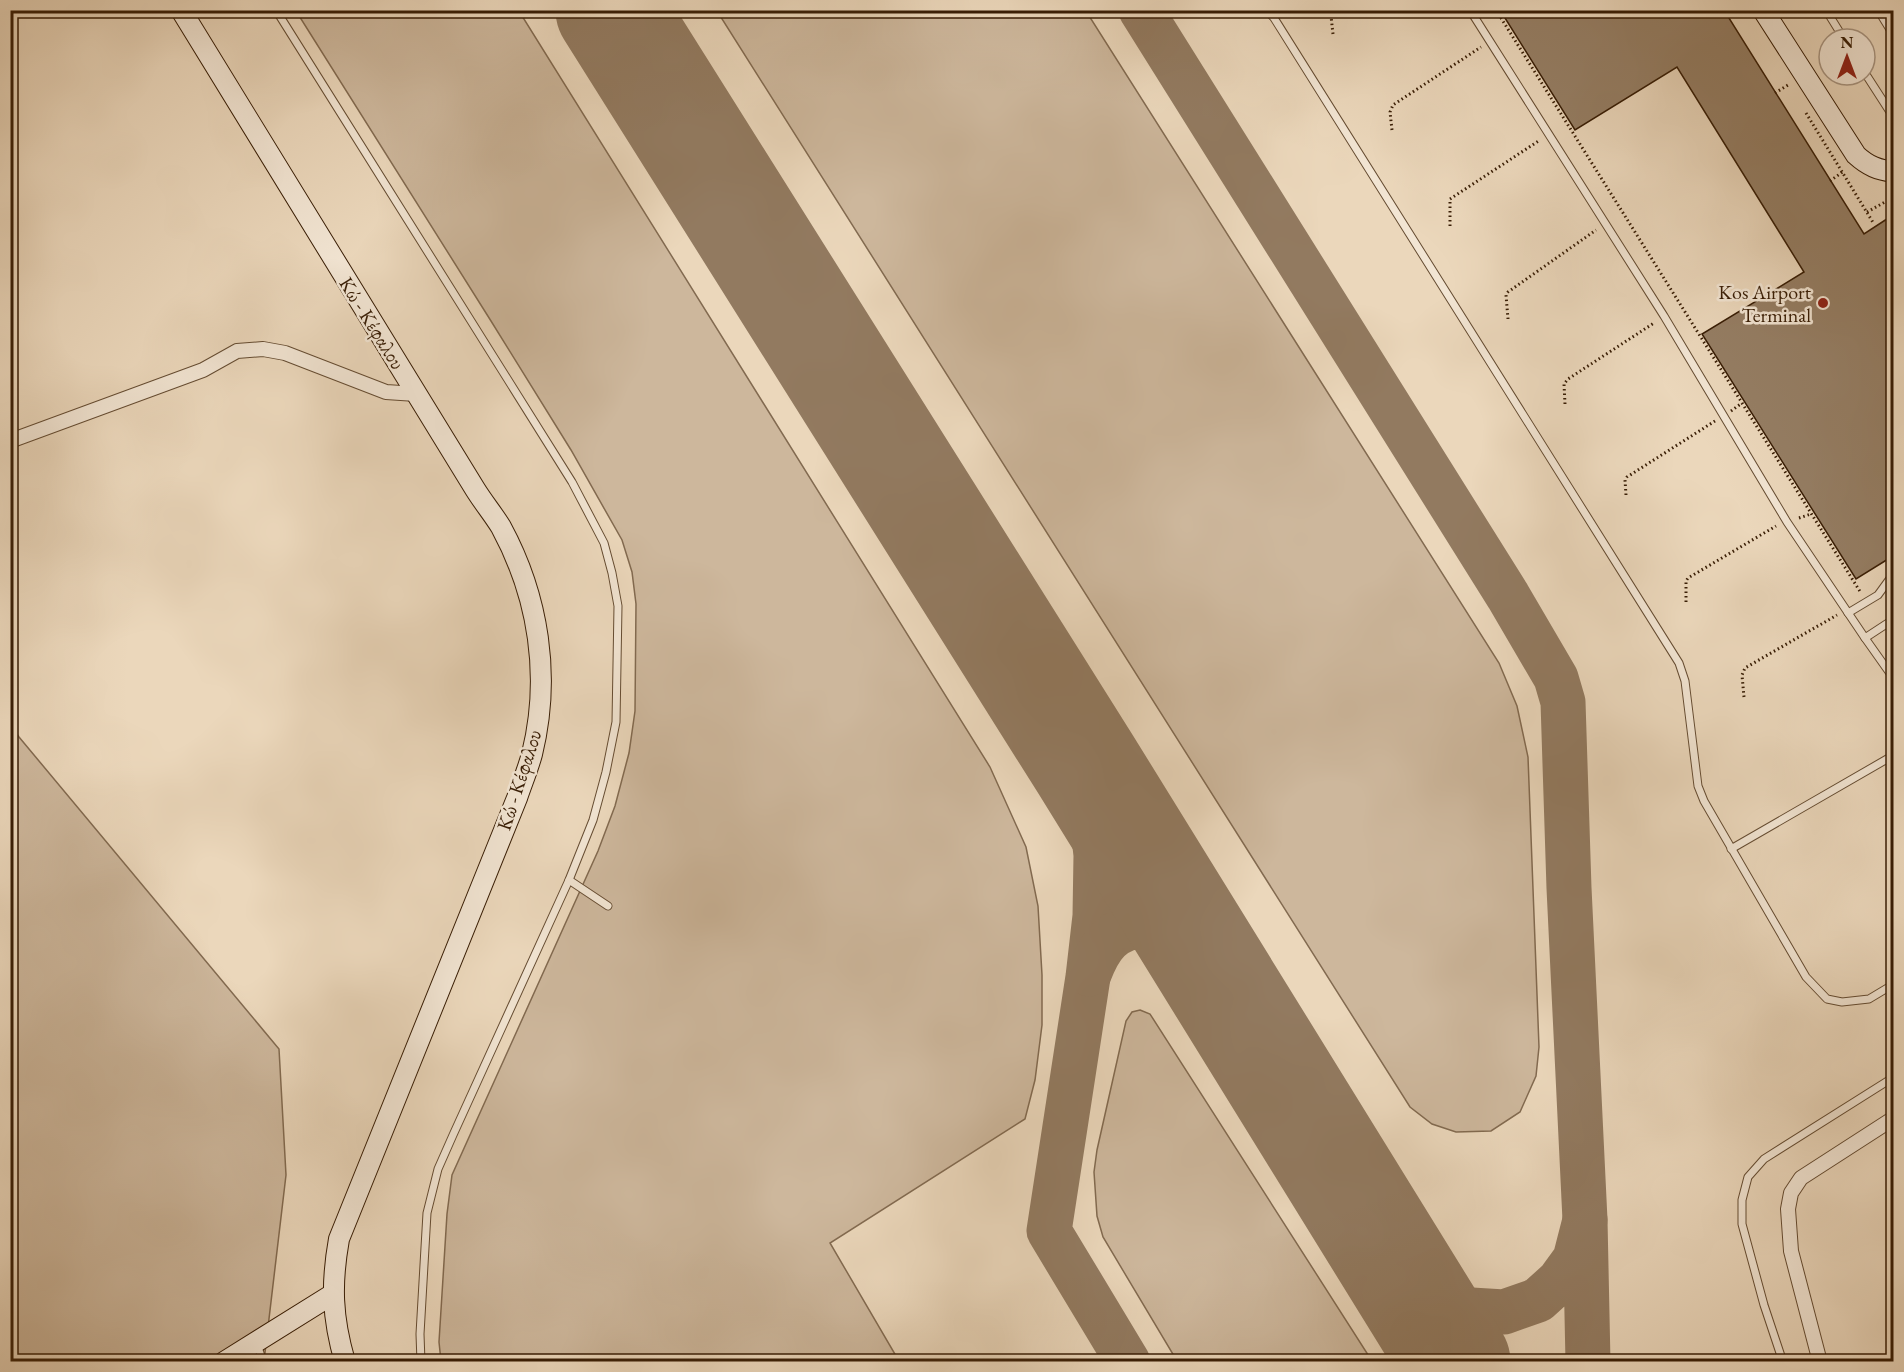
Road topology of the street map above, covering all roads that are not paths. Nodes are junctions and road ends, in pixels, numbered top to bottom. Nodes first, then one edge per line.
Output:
1 (181, 10) edge
2 (276, 10) edge
3 (1282, 10) edge
4 (1470, 10) edge
5 (1763, 10) edge
6 (1826, 10) edge
7 (1878, 10) edge
8 (1270, 13) edge
9 (1837, 27) edge
10 (1893, 36) edge
11 (1874, 87) edge
12 (1893, 118) edge
13 (1893, 172) edge
14 (416, 394) junction
15 (10, 441) edge
16 (1893, 573) edge
17 (1847, 611) junction
18 (1893, 620) edge
19 (1865, 638) junction
20 (1893, 679) edge
21 (1893, 755) edge
22 (1731, 849) junction
23 (569, 880) junction
24 (608, 906) dead end
25 (1893, 984) edge
26 (1893, 1077) edge
27 (1893, 1119) edge
28 (333, 1294) junction
29 (256, 1342) junction
30 (224, 1362) edge
31 (263, 1362) edge
32 (345, 1362) edge
33 (421, 1362) edge
34 (1783, 1362) edge
35 (1820, 1362) edge

1 - 14 main road, Κώ - Κέφαλου
2 - 23 lane
3 - 8 lane
4 - 17 lane
5 - 13 main road
6 - 9 lane
7 - 10 lane
8 - 22 lane
11 - 12 lane
14 - 15 street
14 - 28 main road, Κώ - Κέφαλου
16 - 17 lane
17 - 19 lane
18 - 19 lane
19 - 20 lane
21 - 22 lane
22 - 25 lane
23 - 24 lane
23 - 33 lane
26 - 34 lane
27 - 35 street
28 - 29 main road
28 - 32 main road, Κώ - Κέφαλου
29 - 30 main road
29 - 31 lane

